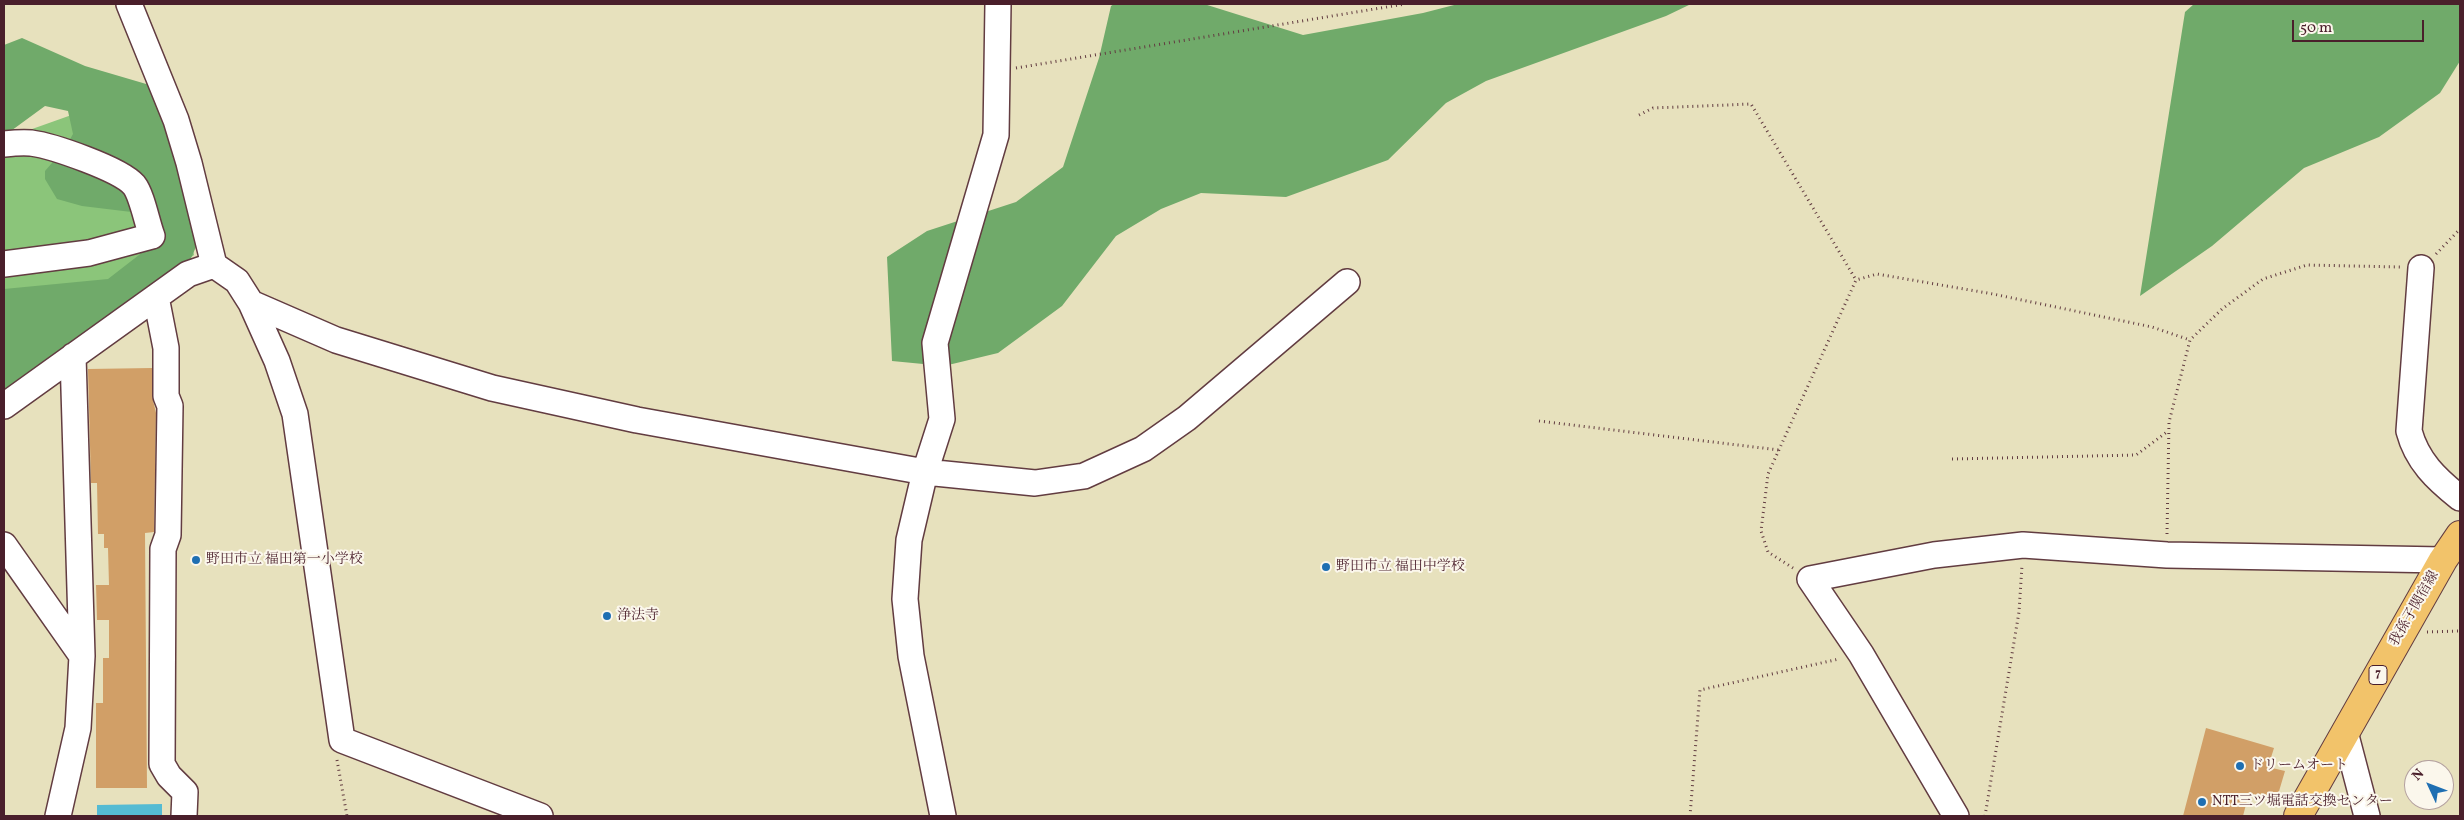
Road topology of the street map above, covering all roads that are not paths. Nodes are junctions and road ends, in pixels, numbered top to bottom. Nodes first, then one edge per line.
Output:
1 (129, 4) edge
2 (998, 4) edge
3 (4, 144) edge
4 (4, 264) edge
5 (214, 265) junction
6 (2421, 268) road end
7 (1347, 282) dead end
8 (156, 297) junction
9 (251, 303) junction
10 (73, 356) junction
11 (4, 406) edge
12 (924, 472) junction
13 (2460, 498) edge
14 (2460, 535) edge
15 (4, 545) edge
16 (2443, 560) junction
17 (82, 656) junction
18 (2345, 732) junction
19 (58, 816) edge
20 (184, 816) edge
21 (540, 816) edge
22 (943, 816) edge
23 (1956, 816) edge
24 (2298, 816) edge
25 (2367, 816) edge

1 - 5 street
2 - 12 street
3 - 4 street
5 - 8 street
5 - 9 street
6 - 13 street
7 - 12 street
8 - 10 street
8 - 20 street
9 - 12 street
9 - 21 street
10 - 11 street
10 - 17 street
12 - 22 street
14 - 16 main road, 我孫子関宿線 / 7
15 - 17 street
16 - 18 main road, 我孫子関宿線 / 7
16 - 23 street
17 - 19 street
18 - 24 main road, 我孫子関宿線 / 7
18 - 25 street

